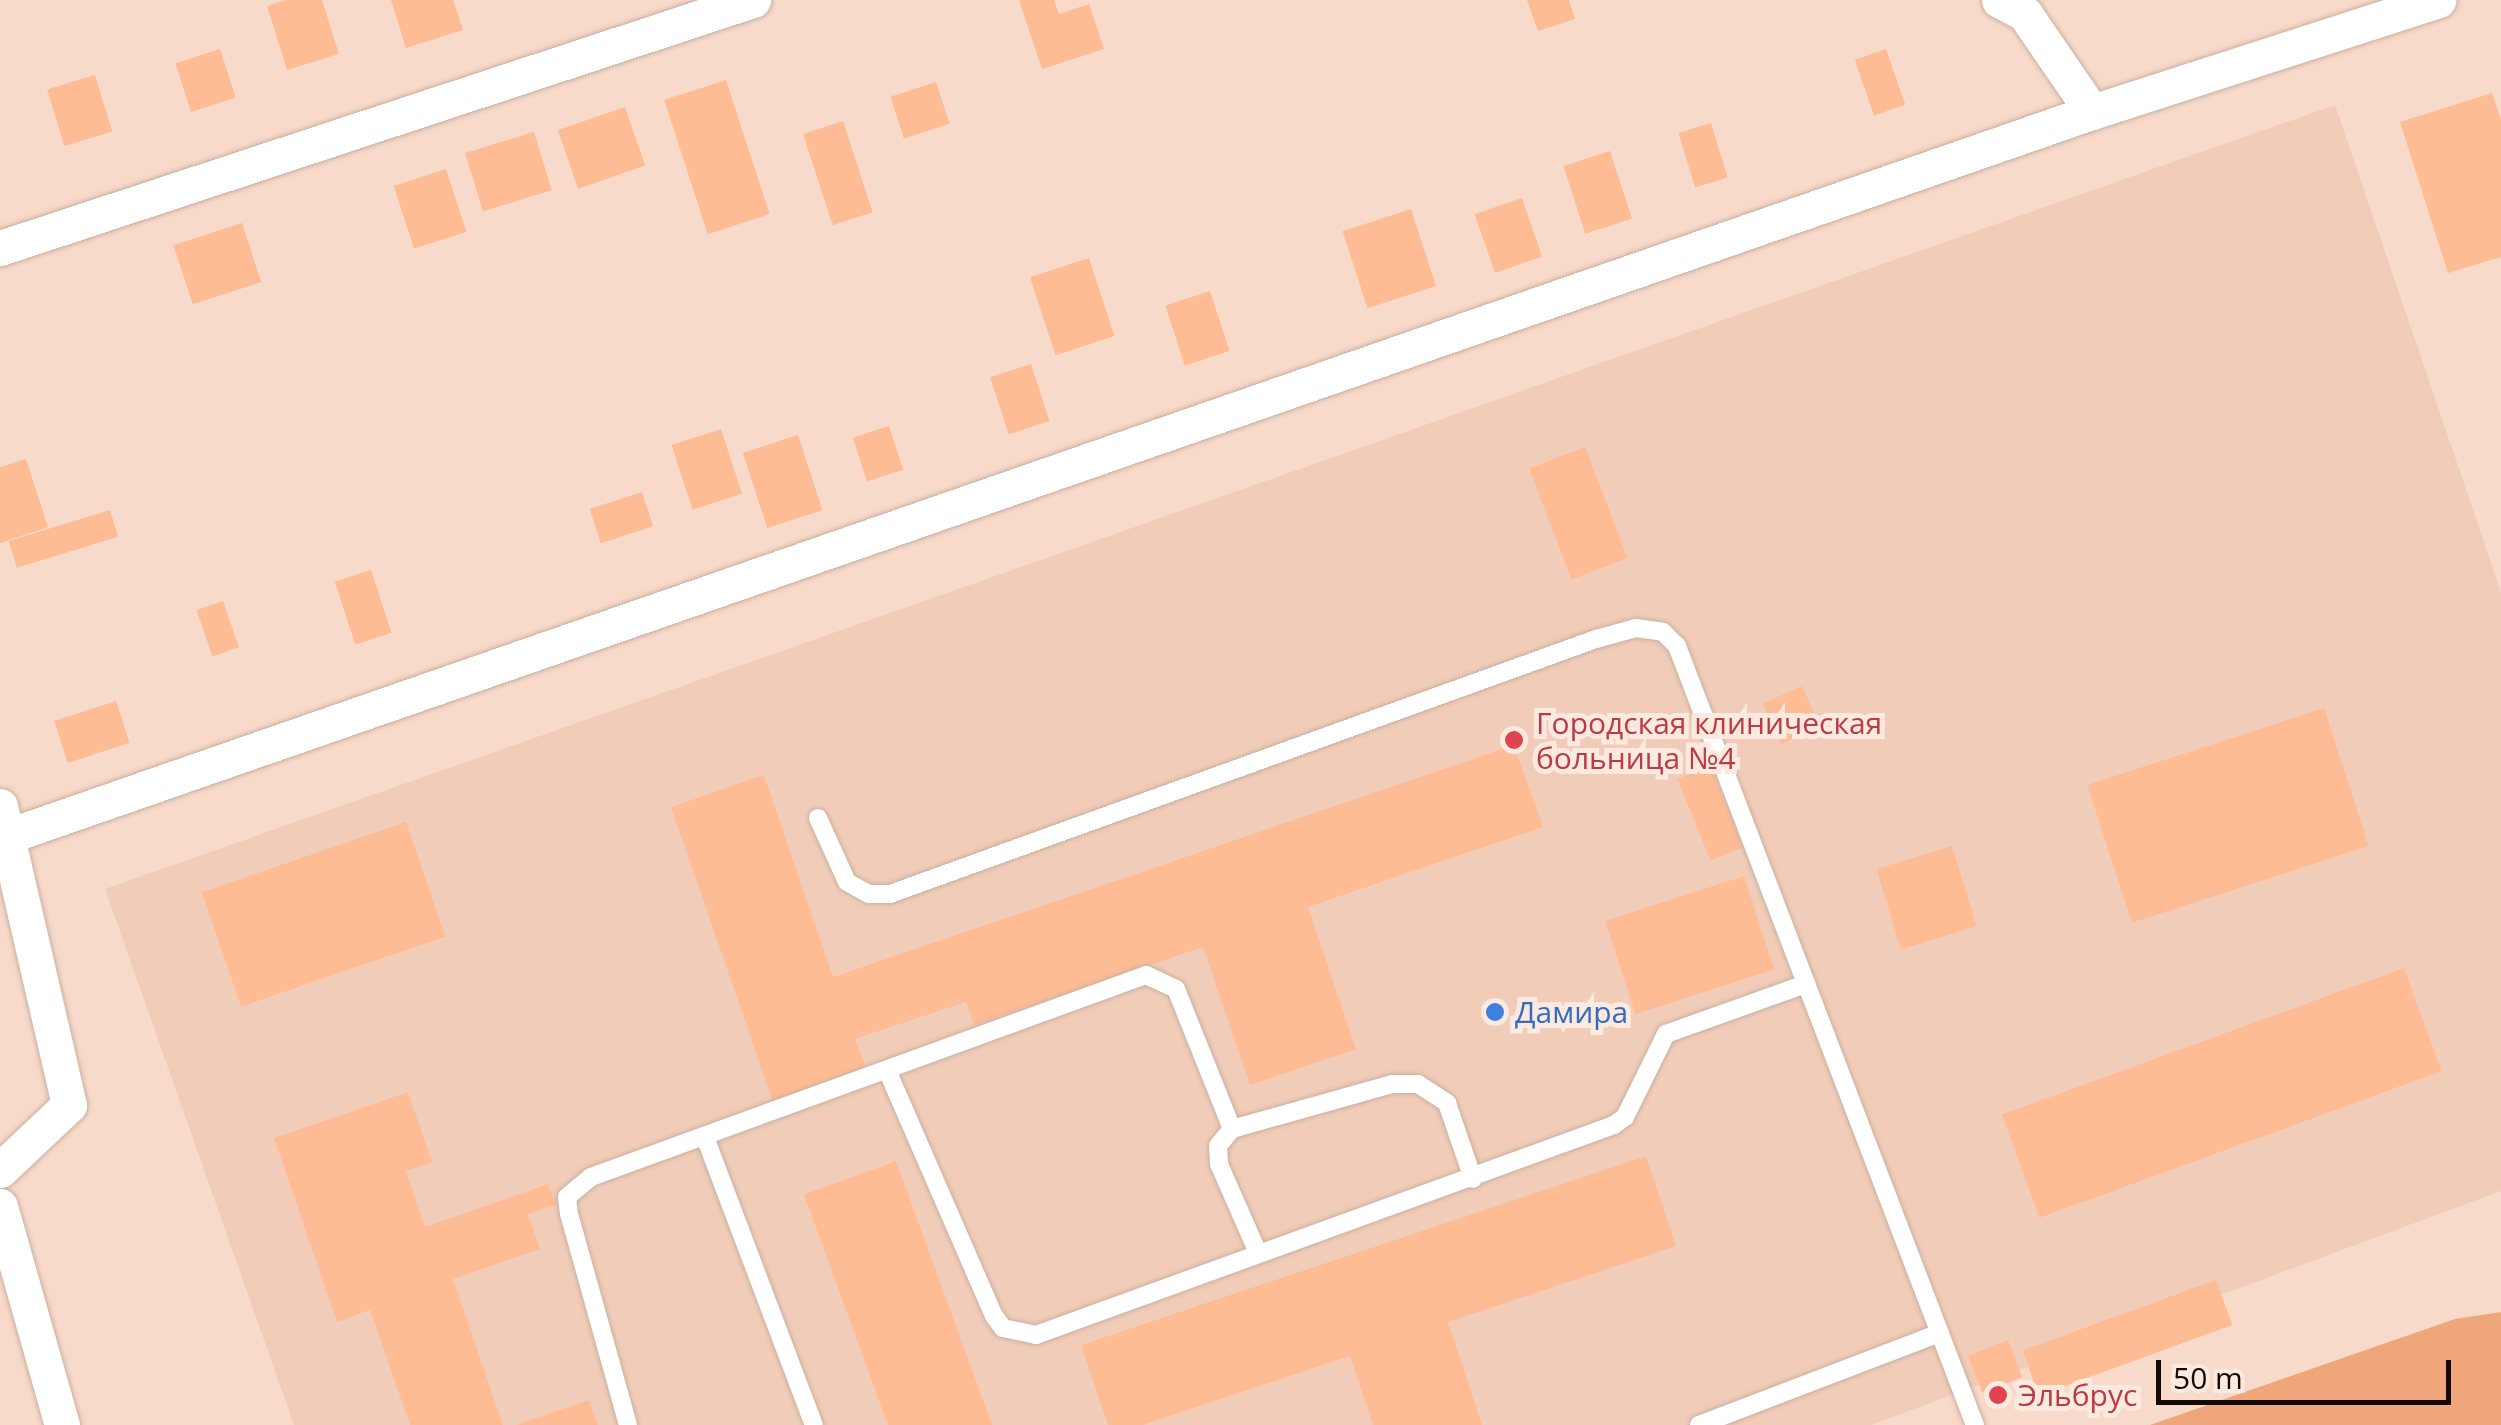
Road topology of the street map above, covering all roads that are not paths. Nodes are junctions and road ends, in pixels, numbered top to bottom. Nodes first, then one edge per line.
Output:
1 (752, 0) edge
2 (1999, 0) edge
3 (2438, 0) edge
4 (2092, 112) junction
5 (0, 248) edge
6 (818, 818) dead end
7 (4, 821) edge
8 (1806, 984) junction
9 (887, 1070) junction
10 (1232, 1129) junction
11 (705, 1137) junction
12 (0, 1170) edge
13 (1473, 1178) junction
14 (0, 1206) edge
15 (1258, 1253) junction
16 (1940, 1333) junction
17 (62, 1425) edge
18 (628, 1425) edge
19 (814, 1425) edge
20 (1699, 1425) edge
21 (1975, 1425) edge

1 - 5 street
2 - 4 street
3 - 4 street
4 - 7 street
6 - 8 lane
7 - 12 street
8 - 13 lane
8 - 16 lane
9 - 10 lane
9 - 11 lane
9 - 15 lane
10 - 13 lane
10 - 15 lane
11 - 18 lane
11 - 19 lane
13 - 15 lane
14 - 17 street
16 - 20 lane
16 - 21 lane

